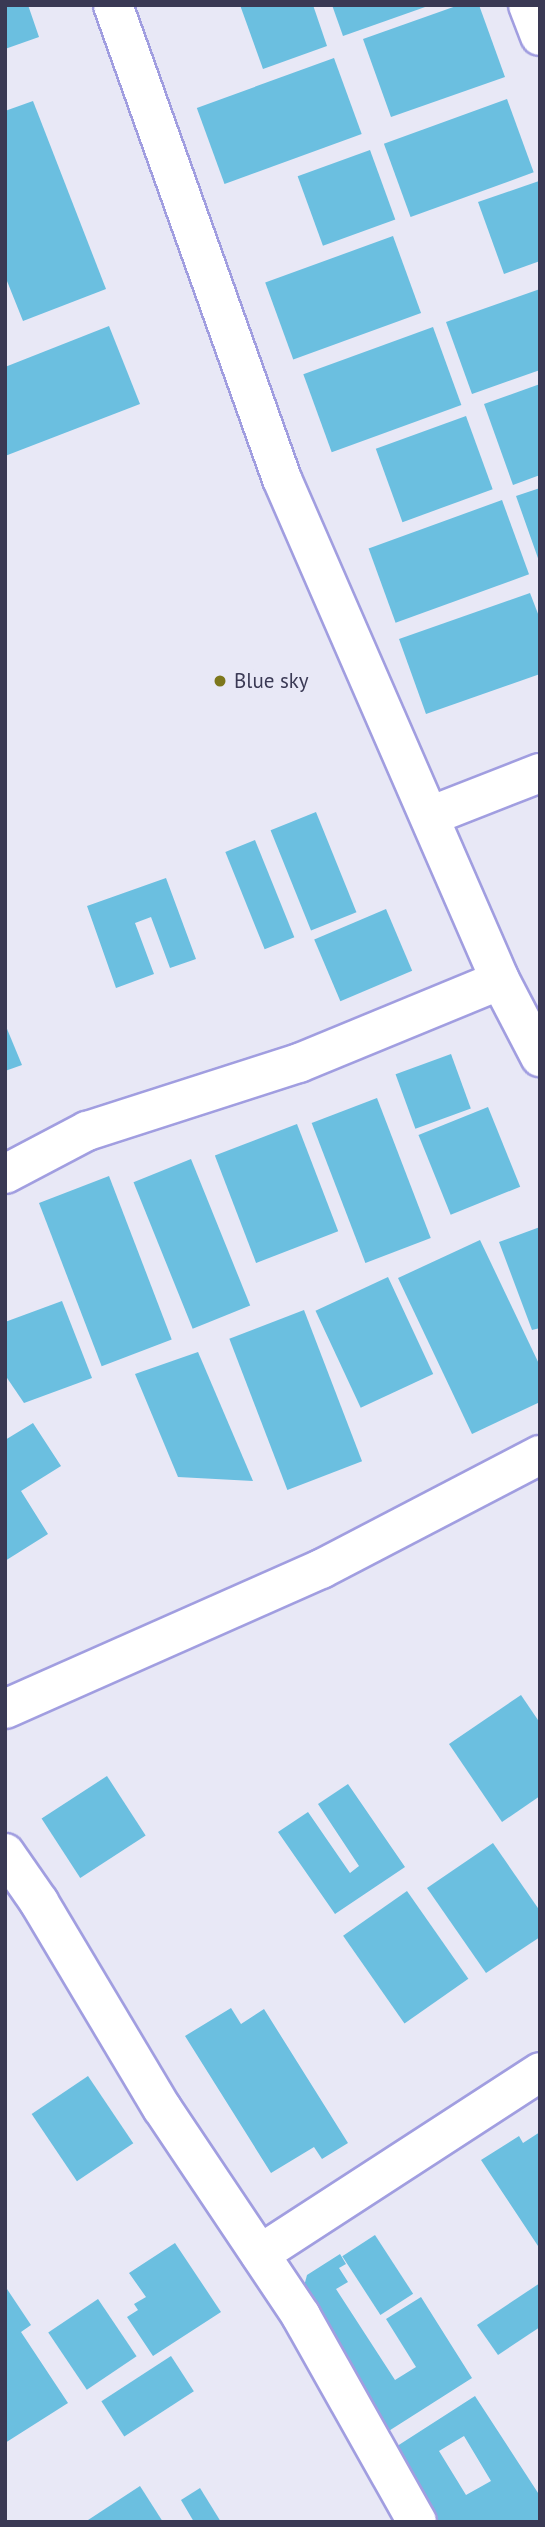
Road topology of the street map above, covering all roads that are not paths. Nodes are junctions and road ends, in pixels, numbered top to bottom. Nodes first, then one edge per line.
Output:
1 (113, 5) edge
2 (528, 5) edge
3 (540, 36) edge
4 (540, 773) edge
5 (430, 816) junction
6 (500, 980) junction
7 (540, 1057) edge
8 (5, 1174) edge
9 (540, 1455) edge
10 (5, 1709) edge
11 (5, 1853) edge
12 (540, 2072) edge
13 (260, 2254) junction
14 (417, 2522) edge

1 - 5 street
2 - 3 street
4 - 5 street
5 - 6 street
6 - 7 street
6 - 8 street
9 - 10 street
11 - 13 street
12 - 13 street
13 - 14 street

